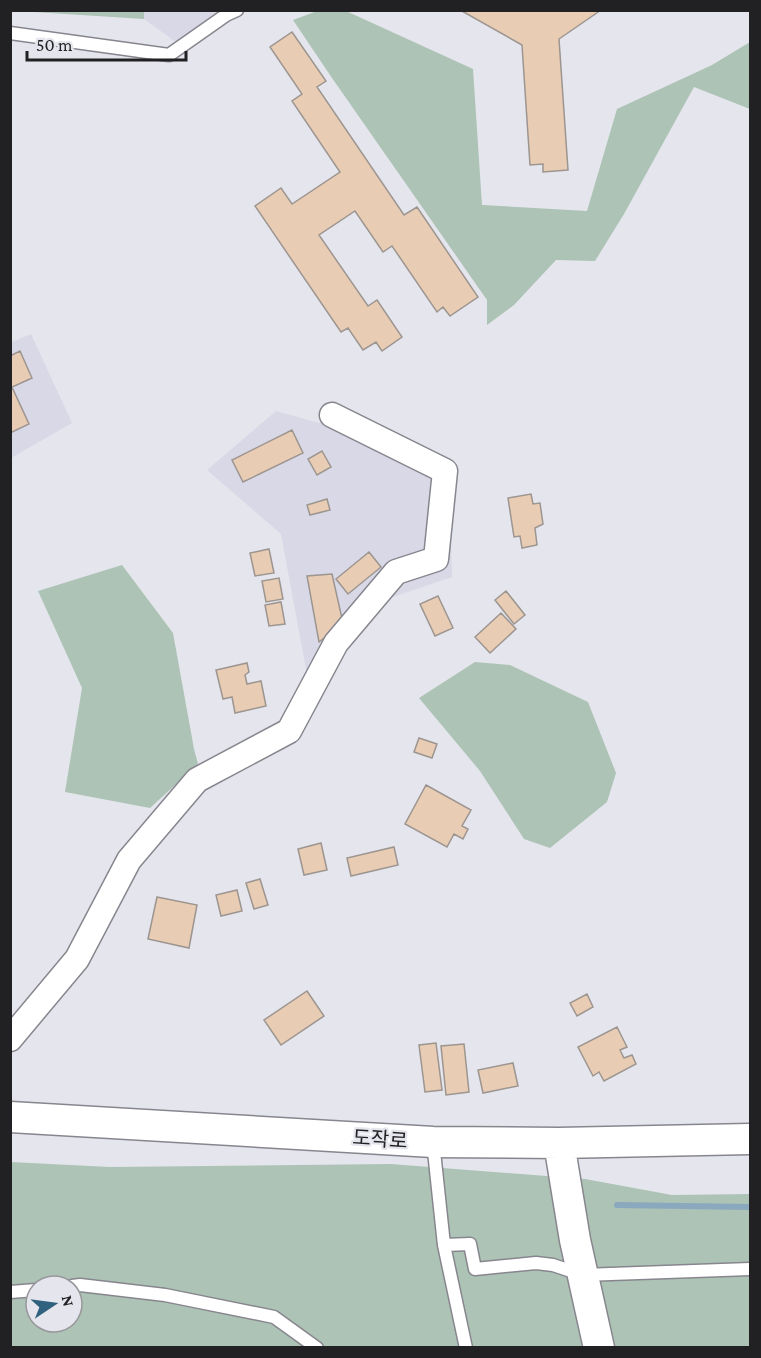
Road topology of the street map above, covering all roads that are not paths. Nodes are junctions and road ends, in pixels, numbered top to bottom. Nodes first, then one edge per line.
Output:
1 (237, 10) edge
2 (10, 33) edge
3 (332, 415) dead end
4 (10, 1038) edge
5 (10, 1117) edge
6 (750, 1139) edge
7 (433, 1142) junction
8 (559, 1143) junction
9 (444, 1245) junction
10 (750, 1269) edge
11 (583, 1275) junction
12 (84, 1285) edge
13 (317, 1347) edge
14 (466, 1347) edge
15 (599, 1347) edge

1 - 2 lane
3 - 4 street
5 - 7 street, 도작로
6 - 8 street, 도작로
7 - 8 street, 도작로
7 - 9 lane
8 - 11 street
9 - 11 lane
9 - 14 lane
10 - 11 lane
11 - 15 street
12 - 13 lane

